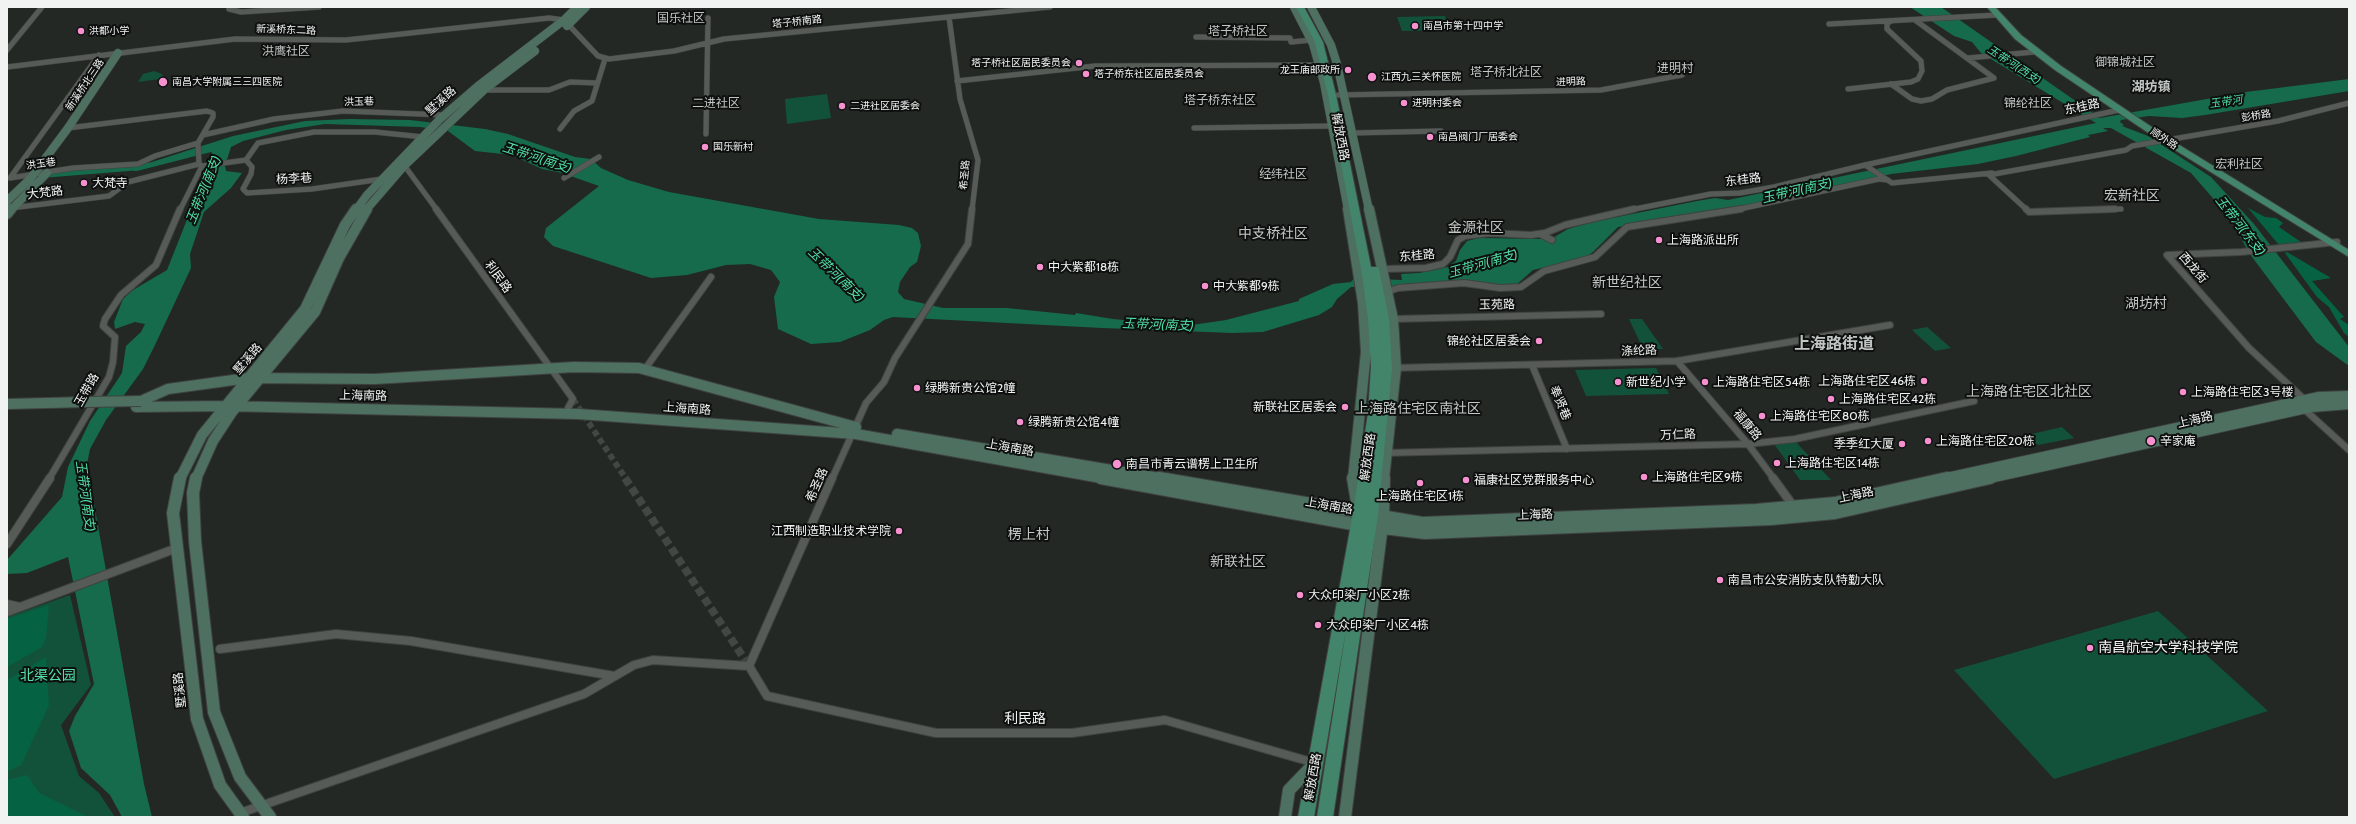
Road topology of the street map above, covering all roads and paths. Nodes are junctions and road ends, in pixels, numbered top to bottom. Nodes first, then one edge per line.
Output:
1 (42, 7) edge
2 (230, 7) edge
3 (319, 7) edge
4 (577, 7) edge
5 (586, 7) edge
6 (1050, 7) edge
7 (1295, 7) edge
8 (1300, 7) edge
9 (1306, 7) edge
10 (1311, 7) edge
11 (1991, 7) edge
12 (1004, 10) edge
13 (1997, 11) edge
14 (949, 17) junction
15 (708, 18) dead end
16 (1917, 20) junction
17 (1894, 21) junction
18 (566, 22) junction
19 (1829, 24) dead end
20 (1196, 38) dead end
21 (707, 41) junction
22 (1313, 41) junction
23 (7, 50) edge
24 (2034, 52) junction
25 (118, 53) junction
26 (98, 55) junction
27 (1968, 58) junction
28 (605, 59) junction
29 (7, 66) edge
30 (1323, 66) junction
31 (1682, 75) dead end
32 (957, 81) junction
33 (597, 83) junction
34 (1891, 84) junction
35 (1848, 89) dead end
36 (473, 90) junction
37 (485, 90) junction
38 (1341, 95) junction
39 (2349, 103) edge
40 (2122, 110) junction
41 (442, 117) junction
42 (1332, 126) junction
43 (68, 128) junction
44 (1194, 128) dead end
45 (560, 129) dead end
46 (1441, 131) dead end
47 (1352, 133) junction
48 (706, 134) dead end
49 (203, 135) junction
50 (427, 136) junction
51 (2165, 140) junction
52 (198, 145) junction
53 (599, 157) dead end
54 (246, 160) junction
55 (402, 163) junction
56 (202, 165) junction
57 (1867, 166) junction
58 (1992, 173) junction
59 (32, 175) junction
60 (564, 178) dead end
61 (382, 179) junction
62 (1888, 180) junction
63 (7, 201) edge
64 (2121, 209) dead end
65 (9, 210) edge
66 (1540, 234) junction
67 (1552, 240) dead end
68 (2334, 242) junction
69 (2349, 249) edge
70 (2349, 254) edge
71 (1373, 272) junction
72 (711, 277) dead end
73 (1375, 297) junction
74 (1602, 314) dead end
75 (1393, 319) junction
76 (1890, 325) dead end
77 (1677, 361) junction
78 (1532, 365) junction
79 (1391, 368) junction
80 (550, 369) junction
81 (645, 369) junction
82 (248, 378) junction
83 (260, 378) junction
84 (2349, 396) edge
85 (1974, 401) dead end
86 (234, 403) junction
87 (7, 404) edge
88 (139, 404) junction
89 (2349, 404) edge
90 (84, 405) junction
91 (2304, 405) junction
92 (568, 408) junction
93 (7, 410) edge
94 (855, 430) junction
95 (1748, 444) junction
96 (1567, 449) junction
97 (2349, 450) edge
98 (1382, 453) junction
99 (1795, 508) junction
100 (1370, 521) junction
101 (7, 544) edge
102 (177, 548) junction
103 (7, 604) edge
104 (20, 607) junction
105 (7, 612) edge
106 (220, 649) dead end
107 (749, 666) junction
108 (614, 676) junction
109 (1315, 763) junction
110 (263, 805) junction
111 (238, 816) edge
112 (270, 817) edge
113 (1285, 817) edge
114 (1306, 817) edge
115 (1325, 817) edge
116 (1345, 817) edge

1 - 23 street
2 - 3 street
4 - 18 main road, 墅溪路
5 - 18 main road, 墅溪路
6 - 12 street, 塔子桥南路
7 - 22 main road
8 - 30 main road, 解放西路
9 - 38 main road, 解放西路
10 - 38 main road
11 - 13 main road, 顺外路
12 - 14 street, 塔子桥南路
13 - 16 street
13 - 24 main road, 顺外路
13 - 40 main road, 顺外路
14 - 21 street, 塔子桥南路
14 - 32 street, 希圣路
15 - 21 street
16 - 17 street
16 - 27 street
17 - 19 street
17 - 34 street
18 - 25 street, 新溪桥东二路
18 - 28 street
18 - 36 main road, 墅溪路
18 - 37 main road, 墅溪路
20 - 22 street
21 - 28 street, 塔子桥南路
21 - 48 street
22 - 30 main road
24 - 27 street
24 - 40 main road, 顺外路
25 - 26 street, 新溪桥东二路
25 - 43 main road, 新溪桥北三路
26 - 29 street, 新溪桥东二路
26 - 59 street, 洪玉巷
27 - 34 street
28 - 33 street
30 - 32 street
30 - 42 main road
30 - 71 main road, 解放西路
31 - 38 street, 进明路
32 - 94 street, 希圣路
33 - 37 street
33 - 45 street
34 - 35 street
36 - 37 street
36 - 41 main road, 墅溪路
37 - 50 main road, 墅溪路
38 - 47 main road
38 - 71 main road, 解放西路
39 - 51 street, 彭桥路
40 - 51 main road, 顺外路
40 - 57 street, 东桂路
41 - 49 street, 洪玉巷
41 - 50 main road, 墅溪路
42 - 44 street
42 - 71 main road
43 - 49 street
43 - 59 main road, 新溪桥北三路
46 - 47 street
47 - 71 main road
49 - 52 street
50 - 54 street
50 - 55 main road, 墅溪路
51 - 58 street, 彭桥路
51 - 68 main road, 顺外路
52 - 56 street
52 - 59 street, 洪玉巷
53 - 60 street
54 - 56 street, 大梵路
54 - 61 street, 杨李巷
55 - 61 main road, 墅溪路
55 - 80 street, 利民路
55 - 83 main road, 墅溪路
56 - 65 street, 大梵路
56 - 101 street, 玉带路
57 - 62 street
57 - 66 street, 东桂路
58 - 62 street, 彭桥路
58 - 64 street
59 - 63 main road, 新溪桥北三路
59 - 65 main road
61 - 82 main road, 墅溪路
62 - 73 street, 彭桥路
66 - 67 street
66 - 71 street, 东桂路
68 - 69 main road, 顺外路
68 - 70 main road, 顺外路
68 - 91 street, 西龙街
71 - 73 main road, 解放西路
71 - 73 main road
72 - 81 street
73 - 75 main road
73 - 79 main road, 解放西路
73 - 100 main road, 解放西路
74 - 75 street, 玉苑路
75 - 79 main road
76 - 77 street, 涤纶路
77 - 78 street, 涤纶路
77 - 95 street, 福康路
78 - 79 street, 涤纶路
78 - 96 street, 奉贤巷
79 - 98 main road, 解放西路
80 - 81 main road, 上海南路
80 - 83 main road, 上海南路
80 - 92 street, 利民路
81 - 94 main road, 上海南路
82 - 83 main road, 上海南路
82 - 86 main road, 墅溪路
82 - 88 main road, 上海南路
83 - 86 main road, 墅溪路
84 - 91 main road, 上海路
85 - 95 street, 万仁路
86 - 88 main road, 上海南路
86 - 92 main road, 上海南路
86 - 94 main road, 上海南路
86 - 102 main road, 墅溪路
86 - 110 main road, 墅溪路
87 - 90 main road, 上海南路
88 - 90 main road, 上海南路
89 - 91 main road, 上海路
90 - 93 main road, 上海南路
91 - 97 street
91 - 99 main road, 上海路
91 - 100 main road, 上海路
92 - 94 main road, 上海南路
94 - 100 main road, 上海南路
94 - 107 street, 希圣路
95 - 96 street, 万仁路
95 - 99 street, 福康路
96 - 98 street, 万仁路
98 - 100 main road, 解放西路
99 - 100 main road, 上海路
100 - 109 main road, 解放西路
100 - 115 main road, 解放西路
100 - 116 main road
102 - 104 street
102 - 111 main road, 墅溪路
103 - 104 street
104 - 105 street
106 - 108 street
107 - 108 street
107 - 109 street, 利民路
108 - 110 street
109 - 113 main road
109 - 114 main road, 解放西路
110 - 111 street
110 - 112 main road, 墅溪路

